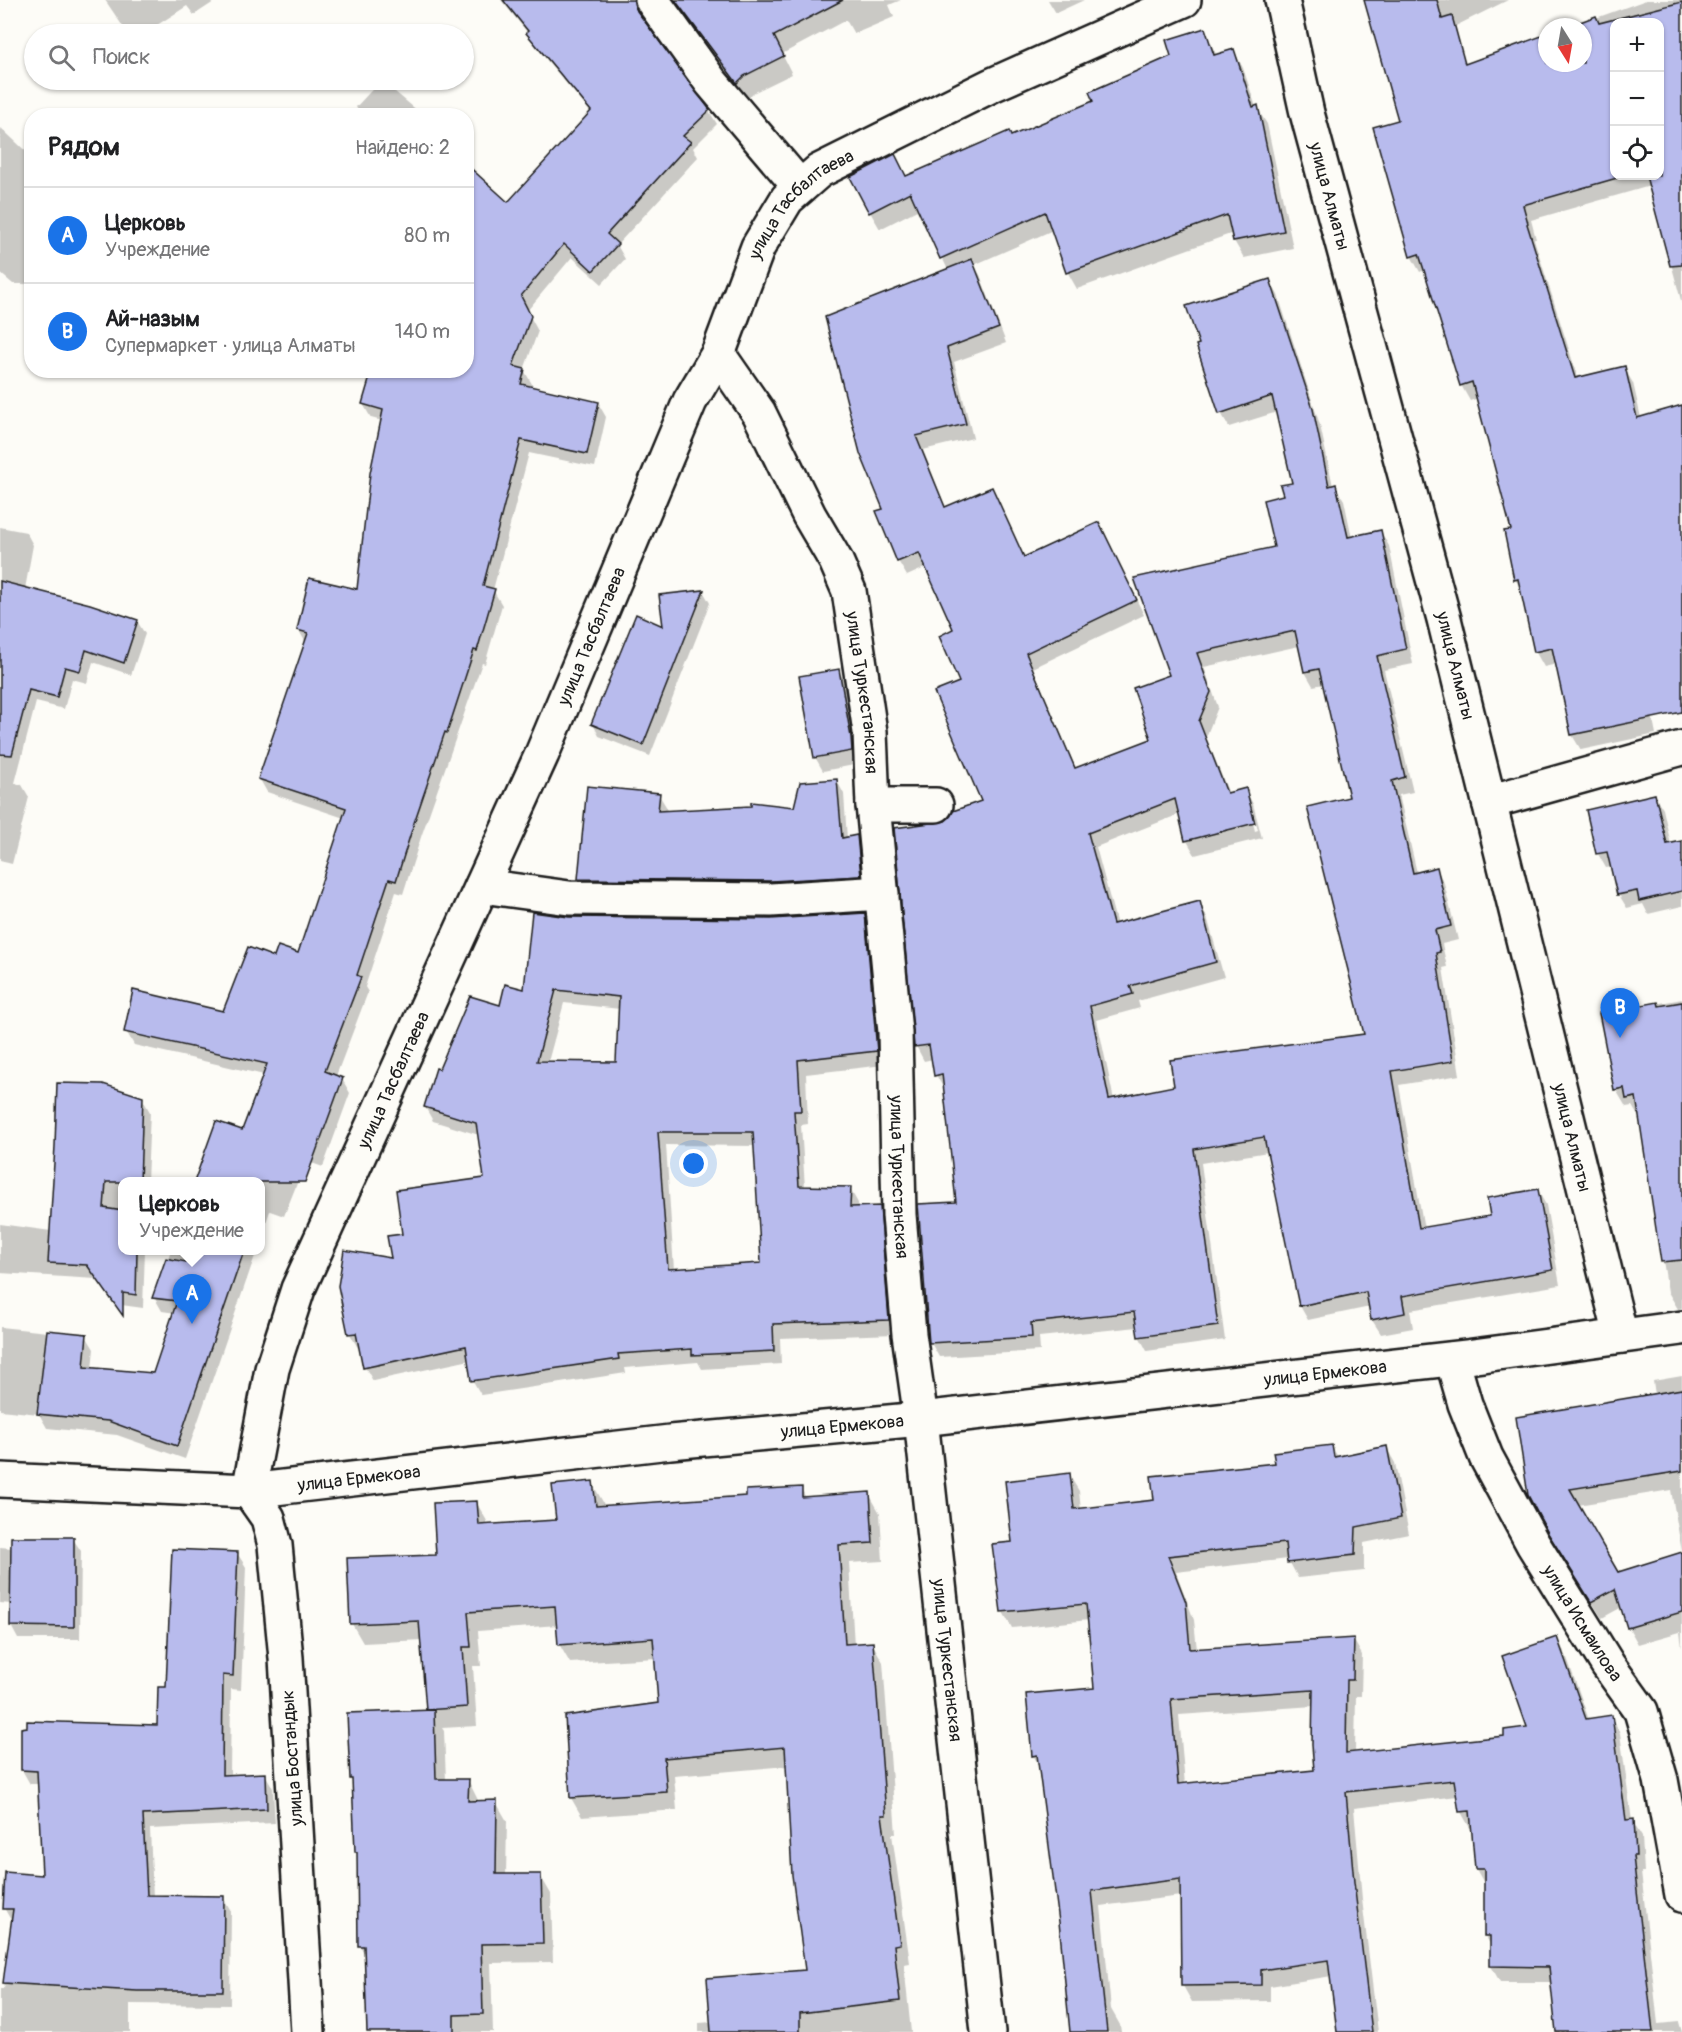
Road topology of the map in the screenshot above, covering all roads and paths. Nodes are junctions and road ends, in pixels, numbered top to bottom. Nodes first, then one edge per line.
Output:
1 (652, 0) edge
2 (1184, 0) edge
3 (1282, 0) edge
4 (800, 187) junction
5 (718, 354) junction
6 (1682, 748) edge
7 (1489, 802) junction
8 (873, 805) junction
9 (936, 805) dead end
10 (482, 886) junction
11 (882, 893) junction
12 (1682, 1328) edge
13 (1621, 1336) junction
14 (1452, 1359) junction
15 (921, 1419) junction
16 (0, 1480) edge
17 (249, 1491) junction
18 (1682, 1896) edge
19 (308, 2032) edge
20 (988, 2032) edge

1 - 4 street
2 - 4 street, улица Тасбалтаева
3 - 7 street, улица Алматы
4 - 5 street, улица Тасбалтаева
5 - 8 street, улица Туркестанская
5 - 10 street, улица Тасбалтаева
6 - 7 street
7 - 13 street, улица Алматы
8 - 9 street
8 - 11 street, улица Туркестанская
10 - 11 street
10 - 17 street, улица Тасбалтаева
11 - 15 street, улица Туркестанская
12 - 13 street, улица Ермекова
13 - 14 street, улица Ермекова
14 - 15 street, улица Ермекова
14 - 18 street, улица Исмаилова
15 - 17 street, улица Ермекова
15 - 20 street, улица Туркестанская
16 - 17 street, улица Ермекова
17 - 19 street, улица Бостандык

